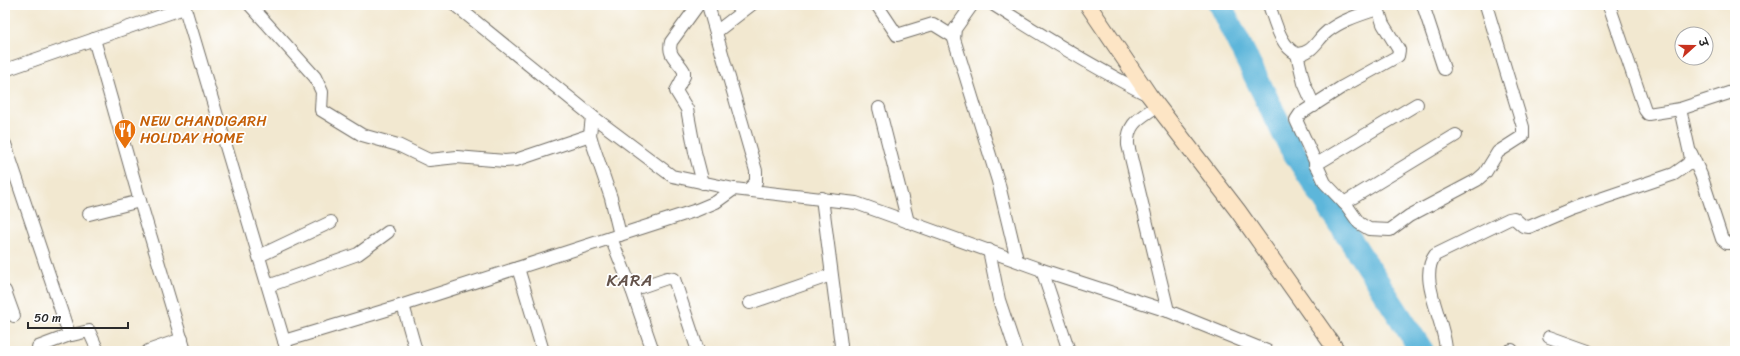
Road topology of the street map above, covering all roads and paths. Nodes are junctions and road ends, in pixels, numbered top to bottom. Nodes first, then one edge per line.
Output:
1 (250, 5) edge
2 (455, 5) edge
3 (698, 5) edge
4 (708, 5) edge
5 (751, 5) edge
6 (877, 5) edge
7 (972, 5) edge
8 (994, 5) edge
9 (1088, 5) edge
10 (1269, 5) edge
11 (1423, 5) edge
12 (1609, 5) edge
13 (1488, 6) edge
14 (184, 7) edge
15 (1377, 7) edge
16 (716, 32) junction
17 (954, 37) junction
18 (94, 39) junction
19 (1297, 54) junction
20 (1444, 69) dead end
21 (5, 70) edge
22 (1735, 91) edge
23 (1153, 100) junction
24 (1417, 104) dead end
25 (1314, 106) junction
26 (879, 108) dead end
27 (1680, 109) junction
28 (592, 116) junction
29 (590, 135) junction
30 (1456, 135) dead end
31 (5, 144) edge
32 (1691, 153) junction
33 (1315, 165) junction
34 (703, 182) junction
35 (734, 188) junction
36 (748, 190) junction
37 (822, 198) junction
38 (140, 201) junction
39 (1344, 204) junction
40 (89, 214) dead end
41 (331, 222) dead end
42 (908, 222) junction
43 (388, 232) dead end
44 (615, 237) junction
45 (1735, 243) edge
46 (989, 250) junction
47 (259, 256) junction
48 (1017, 260) junction
49 (518, 268) junction
50 (1042, 270) junction
51 (831, 275) junction
52 (268, 286) junction
53 (632, 290) junction
54 (5, 291) edge
55 (750, 302) dead end
56 (403, 305) junction
57 (1168, 311) junction
58 (14, 316) dead end
59 (70, 335) junction
60 (1549, 337) dead end
61 (183, 345) edge
62 (286, 346) edge
63 (38, 351) edge
64 (98, 351) edge
65 (148, 351) edge
66 (416, 351) edge
67 (543, 351) edge
68 (653, 351) edge
69 (698, 351) edge
70 (839, 351) edge
71 (1016, 351) edge
72 (1069, 351) edge
73 (1267, 351) edge
74 (1337, 351) edge
75 (1446, 351) edge
76 (1588, 351) edge

1 - 29 street
2 - 28 street
3 - 34 street
4 - 16 street
5 - 16 street
6 - 17 street
7 - 17 street
8 - 23 street
9 - 23 street
10 - 19 street
11 - 20 street
12 - 27 street
13 - 39 street
14 - 18 street
14 - 47 street
15 - 19 street
15 - 25 street
16 - 36 street
17 - 48 street
18 - 21 street
18 - 38 street
19 - 25 street
22 - 27 street
23 - 57 street
23 - 74 street
24 - 33 street
25 - 33 street
26 - 42 street
27 - 32 street
28 - 29 street
28 - 34 street
29 - 44 street
30 - 39 street
31 - 59 street
32 - 45 street
32 - 75 street
33 - 39 street
34 - 35 street
35 - 36 street
35 - 44 street
36 - 37 street
37 - 42 street
37 - 51 street
38 - 40 street
38 - 61 street
41 - 47 street
42 - 46 street
43 - 52 street
44 - 49 street
44 - 53 street
46 - 48 street
46 - 71 street
47 - 52 street
48 - 50 street
49 - 56 street
49 - 67 street
50 - 57 street
50 - 72 street
51 - 55 street
51 - 70 street
52 - 62 street
53 - 68 street
53 - 69 street
54 - 58 street
56 - 62 street
56 - 66 street
57 - 73 street
59 - 63 street
59 - 64 street
60 - 76 street
61 - 65 street

